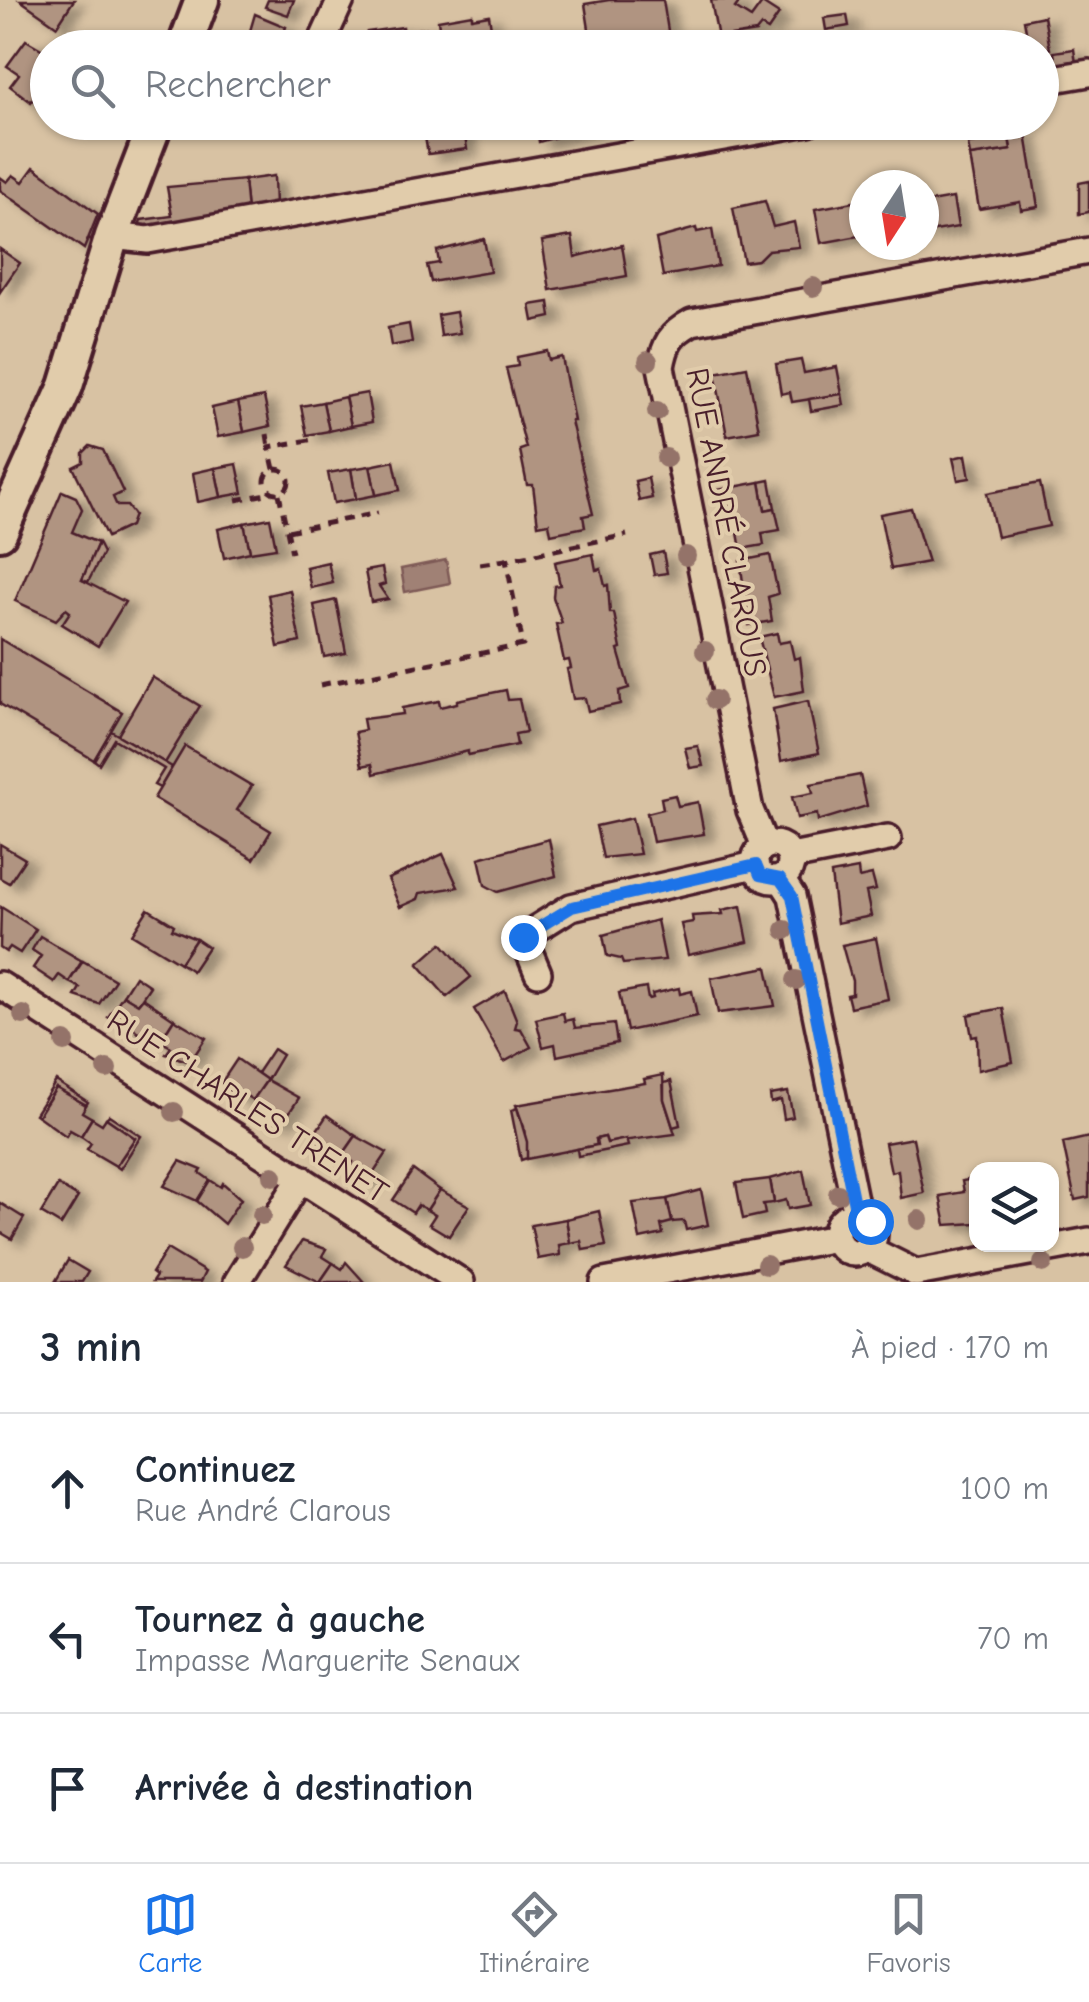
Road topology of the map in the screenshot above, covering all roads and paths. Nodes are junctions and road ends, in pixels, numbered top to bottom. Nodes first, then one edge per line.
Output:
1 (202, 0) edge
2 (341, 0) edge
3 (191, 30) edge
4 (327, 30) edge
5 (1089, 73) edge
6 (1059, 78) edge
7 (149, 140) edge
8 (707, 140) edge
9 (112, 236) junction
10 (1089, 251) edge
11 (267, 434) dead end
12 (315, 439) dead end
13 (269, 447) junction
14 (274, 469) junction
15 (275, 493) junction
16 (7, 494) edge
17 (236, 500) dead end
18 (378, 513) dead end
19 (288, 531) junction
20 (0, 533) edge
21 (627, 535) dead end
22 (292, 553) dead end
23 (506, 560) junction
24 (480, 564) dead end
25 (320, 685) dead end
26 (888, 838) dead end
27 (760, 856) junction
28 (786, 868) junction
29 (538, 973) dead end
30 (0, 985) edge
31 (300, 1178) junction
32 (856, 1214) junction
33 (836, 1238) junction
34 (1089, 1241) edge
35 (868, 1249) junction
36 (648, 1277) edge
37 (236, 1282) edge
38 (462, 1282) edge
39 (604, 1282) edge

1 - 3 main road
2 - 4 street
5 - 6 street
7 - 9 main road
8 - 9 street
9 - 16 main road
10 - 27 street, RUE ANDRÉ CLAROUS
11 - 13 path
12 - 13 path
13 - 14 path
14 - 15 path
14 - 15 path
15 - 17 path
15 - 19 path
16 - 20 main road
18 - 19 path
19 - 22 path
21 - 23 path
23 - 24 path
23 - 25 path
26 - 28 street
27 - 28 street
27 - 29 street
28 - 32 street
30 - 31 street, RUE CHARLES TRENET
31 - 37 street
31 - 38 street, RUE CHARLES TRENET
32 - 33 street
32 - 35 street
33 - 35 street
33 - 36 street
34 - 35 street
36 - 39 street

